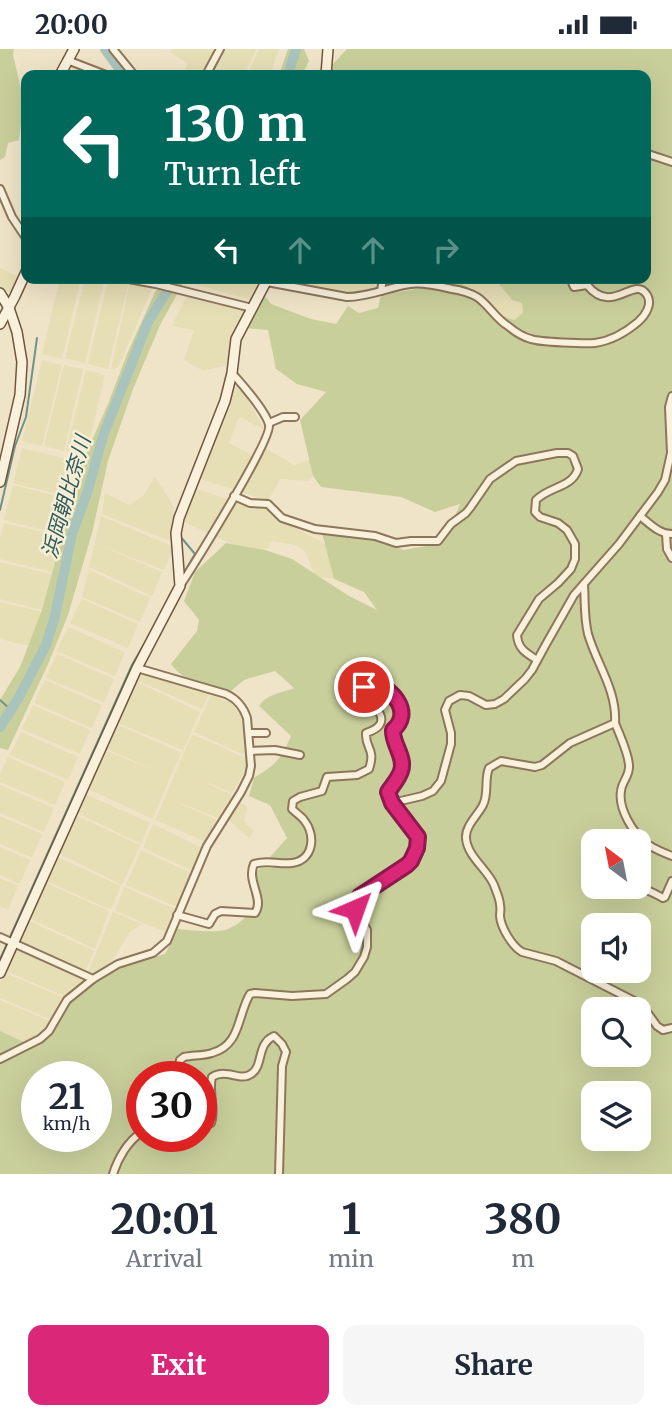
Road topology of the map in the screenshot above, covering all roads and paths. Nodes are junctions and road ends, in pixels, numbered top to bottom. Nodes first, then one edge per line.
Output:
1 (74, 49) edge
2 (113, 49) edge
3 (220, 49) edge
4 (328, 49) edge
5 (67, 60) junction
6 (62, 70) edge
7 (93, 70) edge
8 (130, 70) edge
9 (209, 70) edge
10 (326, 70) edge
11 (651, 155) edge
12 (672, 162) edge
13 (0, 189) edge
14 (21, 231) edge
15 (21, 283) edge
16 (156, 284) edge
17 (265, 284) edge
18 (286, 284) edge
19 (383, 284) edge
20 (410, 284) edge
21 (426, 284) edge
22 (573, 284) edge
23 (382, 291) junction
24 (0, 293) edge
25 (252, 308) junction
26 (9, 309) junction
27 (0, 324) edge
28 (232, 373) junction
29 (672, 396) edge
30 (295, 417) dead end
31 (269, 423) junction
32 (2, 460) edge
33 (0, 482) edge
34 (234, 496) junction
35 (640, 516) junction
36 (669, 534) edge
37 (672, 558) edge
38 (584, 585) junction
39 (180, 586) junction
40 (537, 660) junction
41 (137, 668) junction
42 (615, 723) junction
43 (250, 733) junction
44 (266, 733) dead end
45 (250, 751) junction
46 (300, 755) dead end
47 (392, 803) junction
48 (672, 856) edge
49 (672, 881) edge
50 (651, 891) edge
51 (177, 915) junction
52 (0, 937) edge
53 (14, 942) junction
54 (0, 973) edge
55 (93, 979) junction
56 (672, 1028) edge
57 (0, 1059) edge
58 (180, 1061) edge
59 (217, 1074) edge
60 (126, 1148) edge
61 (113, 1174) edge
62 (279, 1174) edge

1 - 5 street
2 - 8 street
3 - 9 street
4 - 10 street
5 - 6 street
5 - 7 street
11 - 12 street
13 - 14 street
15 - 26 street
16 - 25 street
17 - 25 street
18 - 23 street
19 - 23 street
20 - 23 street
21 - 22 street
24 - 26 street
25 - 28 street
26 - 27 street
26 - 32 street
28 - 31 street
28 - 39 street
29 - 35 street
30 - 31 street
31 - 34 street
32 - 33 street
34 - 39 street
34 - 40 street
35 - 36 street
35 - 38 street
36 - 37 street
38 - 40 street
38 - 42 street
39 - 41 street
40 - 47 street
41 - 43 street
41 - 53 street
42 - 48 street
42 - 56 street
43 - 44 street
43 - 45 street
45 - 46 street
45 - 51 street
47 - 51 street
47 - 58 street
49 - 50 street
51 - 55 street
52 - 53 street
53 - 54 street
53 - 55 street
55 - 57 street
59 - 62 street
60 - 61 street

